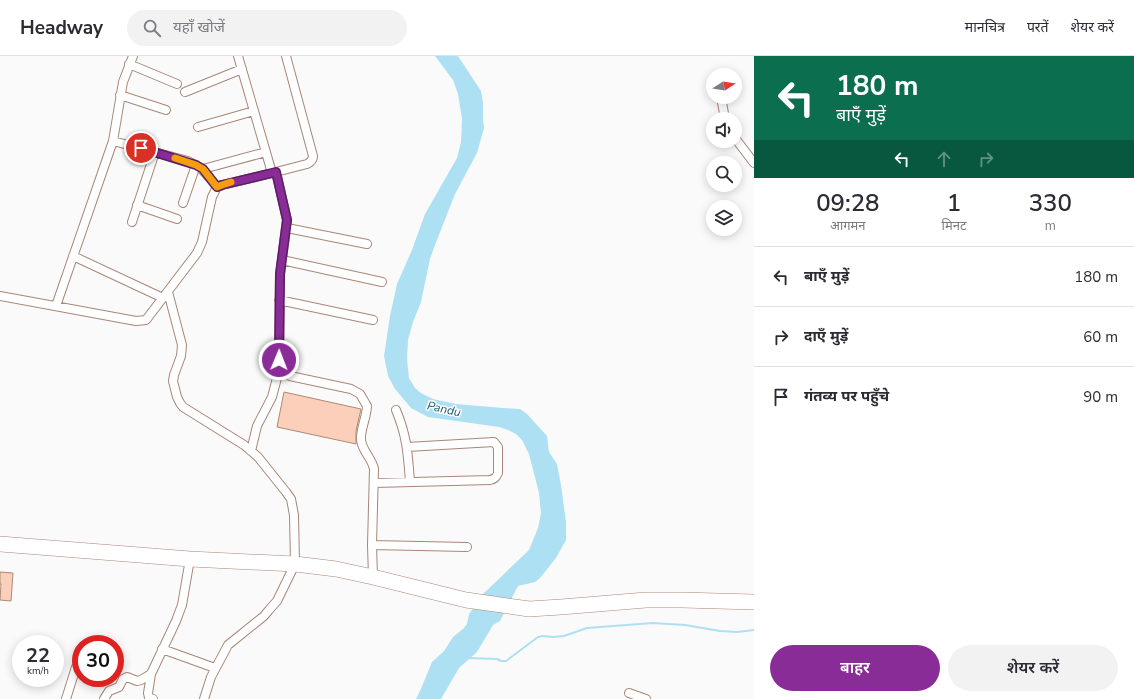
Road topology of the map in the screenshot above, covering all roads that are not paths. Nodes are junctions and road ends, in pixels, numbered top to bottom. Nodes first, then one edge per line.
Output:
1 (133, 56) edge
2 (238, 56) edge
3 (286, 56) edge
4 (130, 64) junction
5 (242, 69) junction
6 (177, 84) dead end
7 (185, 92) dead end
8 (120, 95) junction
9 (166, 110) dead end
10 (254, 111) junction
11 (198, 127) dead end
12 (112, 141) junction
13 (742, 147) edge
14 (155, 152) junction
15 (266, 152) junction
16 (754, 163) edge
17 (200, 167) junction
18 (274, 172) junction
19 (217, 187) junction
20 (183, 203) dead end
21 (137, 205) junction
22 (177, 219) dead end
23 (132, 222) dead end
24 (287, 228) junction
25 (367, 244) dead end
26 (73, 256) junction
27 (282, 260) junction
28 (382, 282) dead end
29 (166, 295) junction
30 (0, 296) edge
31 (280, 300) junction
32 (56, 306) junction
33 (373, 320) dead end
34 (290, 376) dead end
35 (396, 410) dead end
36 (407, 447) junction
37 (252, 450) junction
38 (410, 482) junction
39 (374, 483) junction
40 (0, 544) edge
41 (372, 545) junction
42 (467, 547) dead end
43 (190, 559) junction
44 (295, 564) junction
45 (373, 577) junction
46 (754, 602) edge
47 (162, 649) junction
48 (216, 668) junction
49 (151, 674) junction
50 (72, 680) edge
51 (629, 693) dead end
52 (66, 699) edge
53 (104, 699) edge
54 (153, 699) edge
55 (204, 699) edge
56 (646, 699) edge

1 - 4 street
2 - 5 street
3 - 18 street
4 - 6 street
4 - 8 street
5 - 7 street
5 - 10 street
8 - 9 street
8 - 12 street
10 - 11 street
10 - 15 street
12 - 14 street
12 - 26 street
13 - 16 street
14 - 17 street
14 - 21 street
15 - 17 street
15 - 18 street
17 - 19 street
17 - 20 street
18 - 19 street
18 - 24 street
19 - 29 street
21 - 22 street
21 - 23 street
24 - 25 street
24 - 27 street
26 - 29 street
26 - 32 street
27 - 28 street
27 - 31 street
29 - 32 street
29 - 37 street
30 - 32 street
31 - 33 street
31 - 37 street
34 - 39 street
35 - 36 street
36 - 38 street
36 - 38 street
37 - 44 street
38 - 39 street
39 - 41 street
40 - 43 highway
41 - 42 street
41 - 45 street
43 - 44 highway
43 - 47 street
44 - 45 highway
44 - 48 street
45 - 46 highway
47 - 48 street
47 - 49 street
48 - 55 street
49 - 53 street
49 - 54 street
50 - 52 street
51 - 56 street

